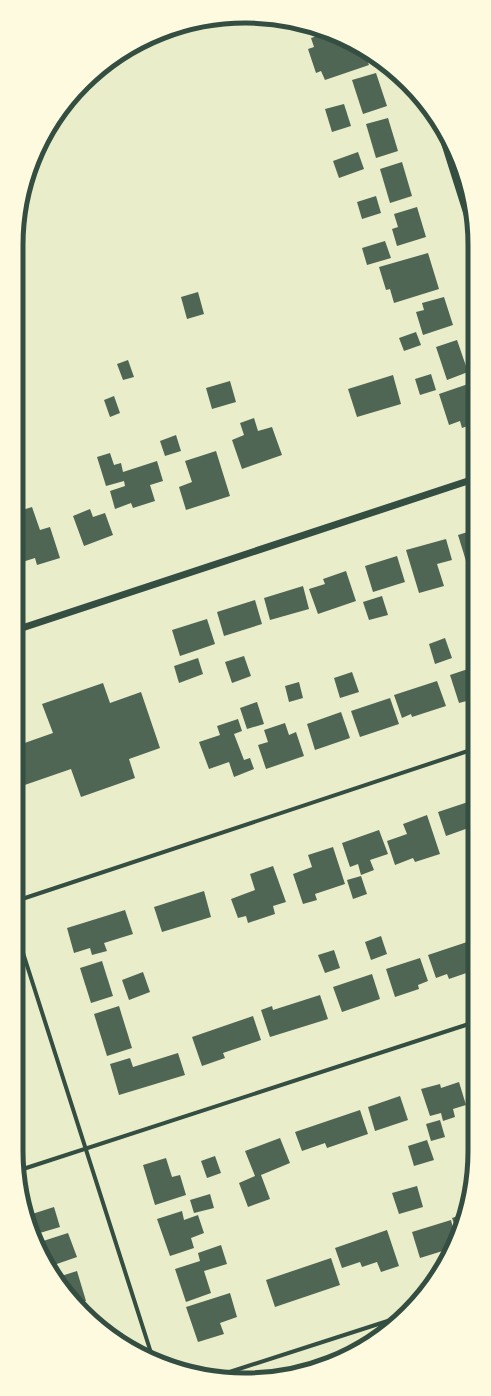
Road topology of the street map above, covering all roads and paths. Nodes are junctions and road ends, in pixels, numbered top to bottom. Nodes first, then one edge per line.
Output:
1 (443, 144) edge
2 (466, 216) edge
3 (468, 481) edge
4 (23, 628) edge
5 (468, 751) edge
6 (23, 899) edge
7 (23, 953) edge
8 (468, 1024) edge
9 (86, 1149) junction
10 (24, 1169) edge
11 (389, 1321) edge
12 (150, 1351) edge
13 (230, 1373) edge

1 - 2 street
3 - 4 street
5 - 6 street
7 - 9 street
8 - 9 street
9 - 10 street
9 - 12 street
11 - 13 street

